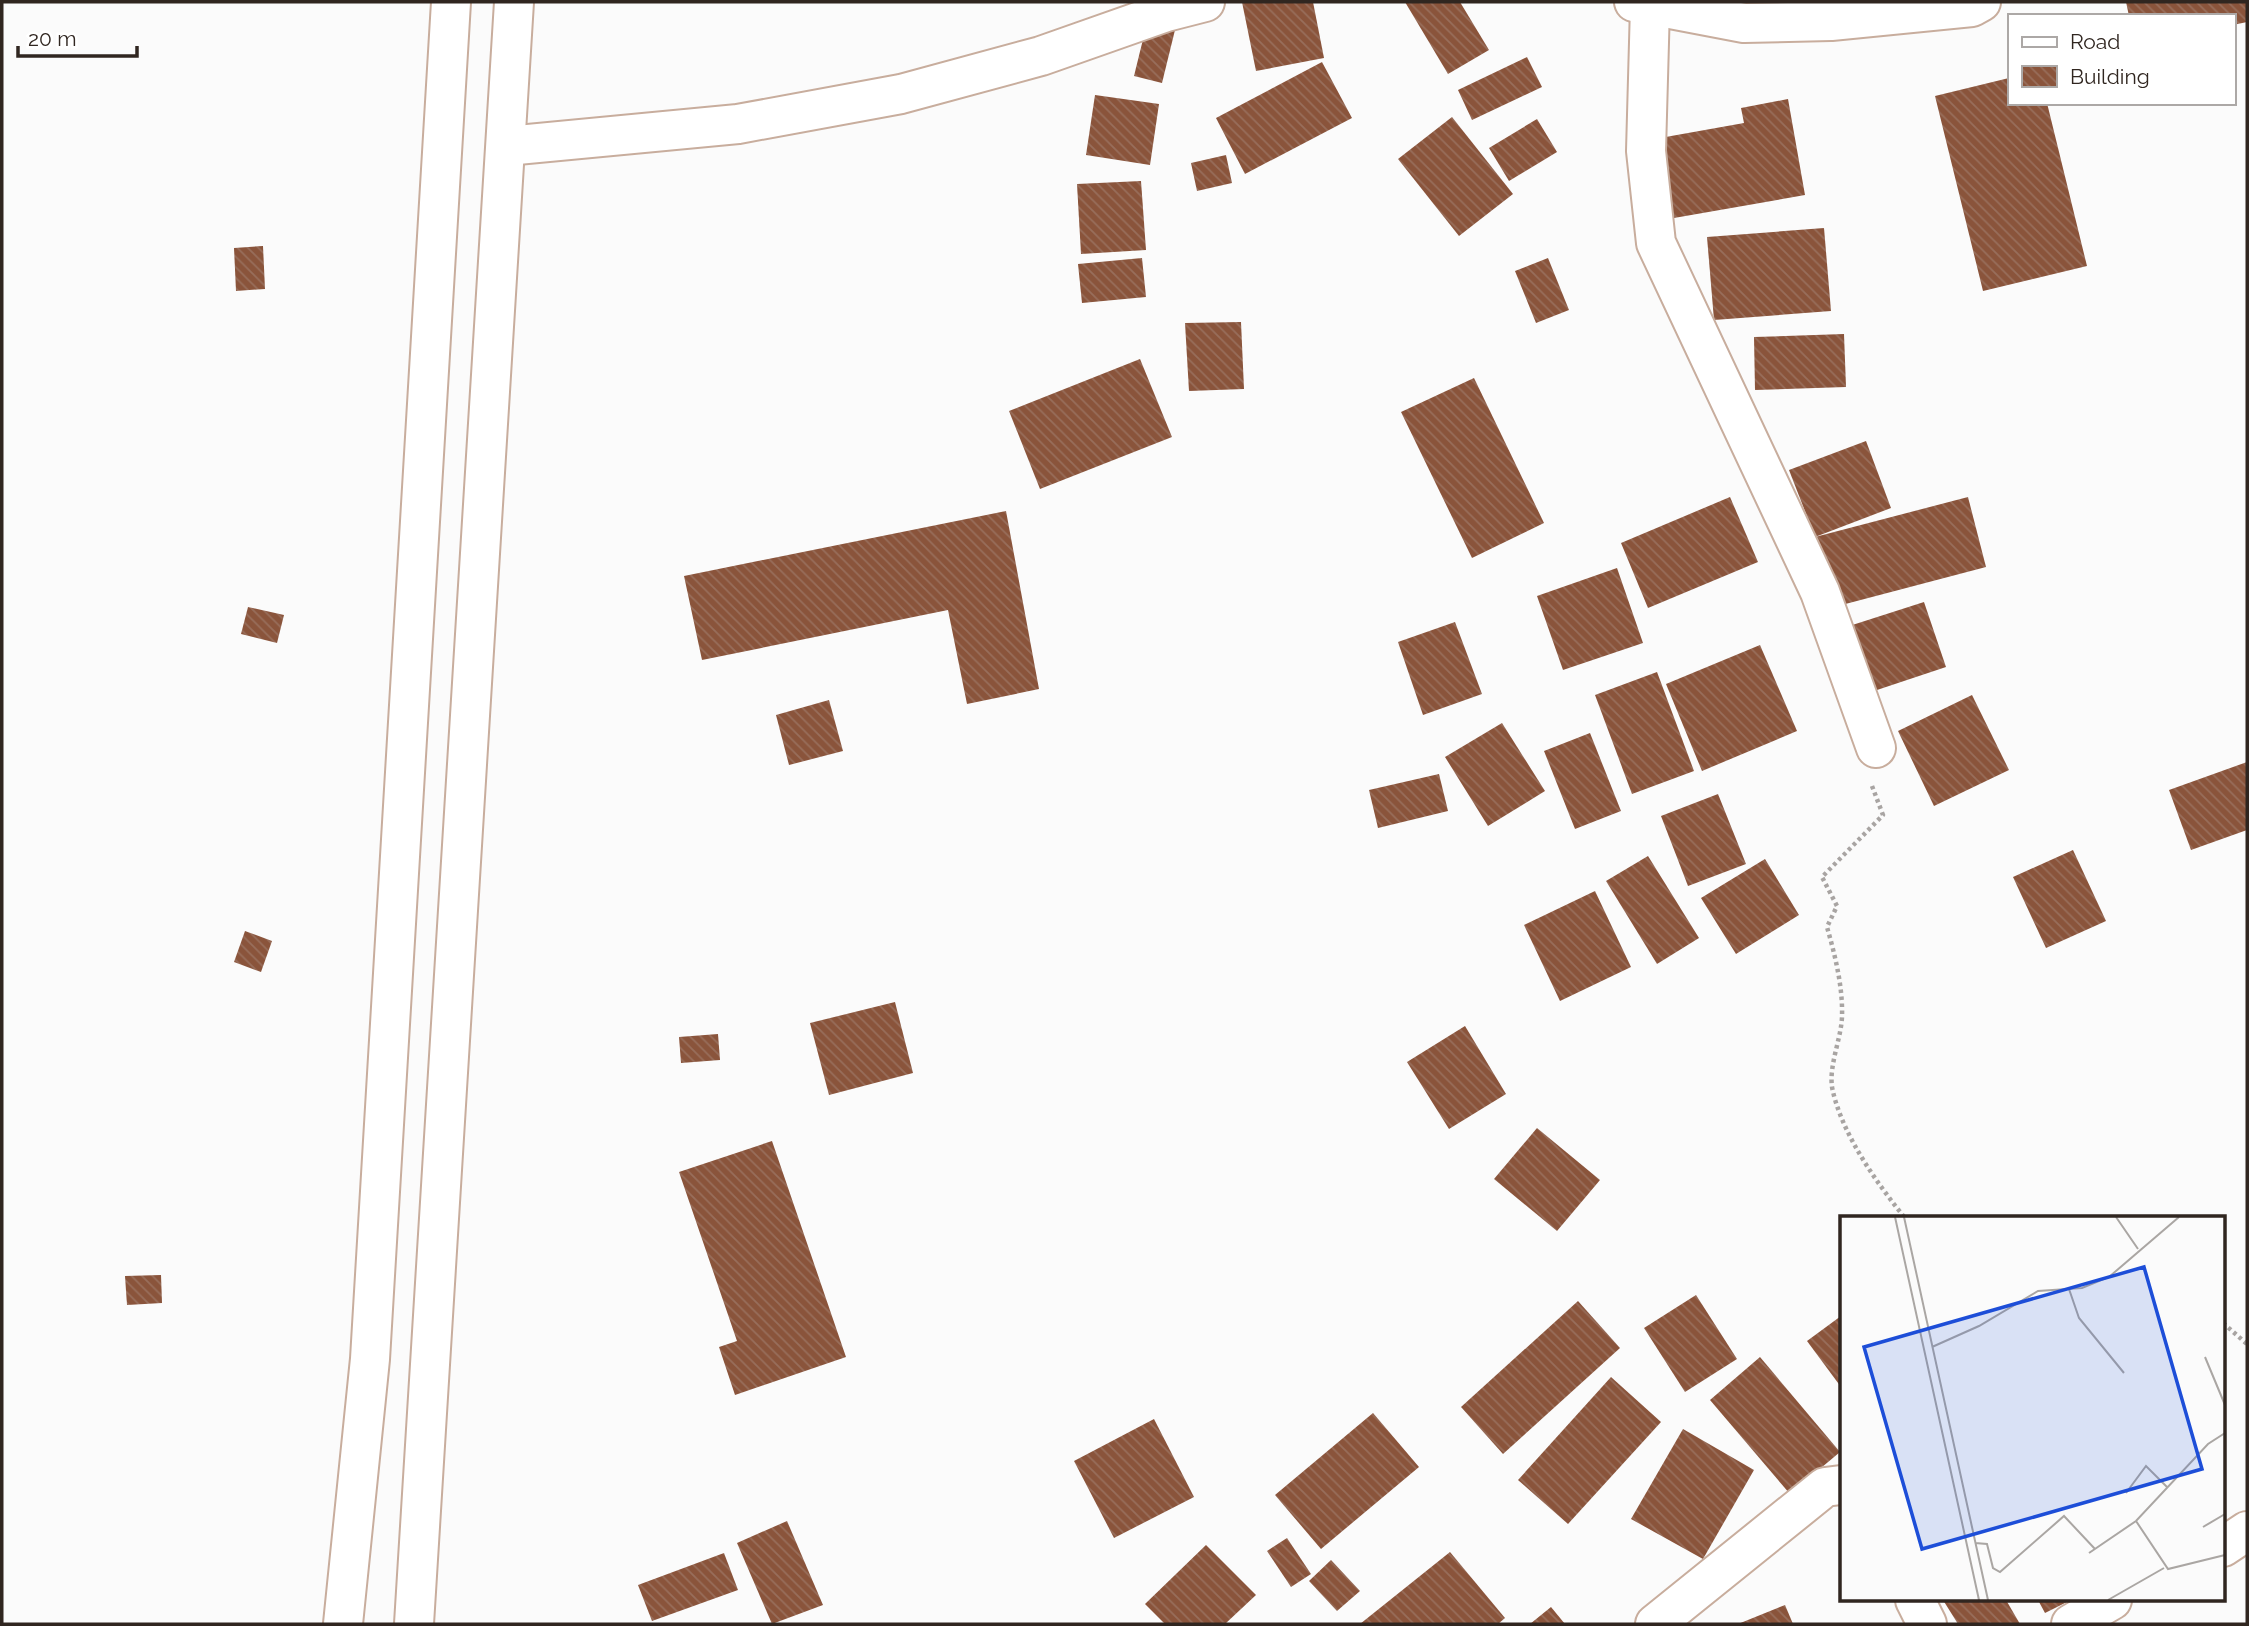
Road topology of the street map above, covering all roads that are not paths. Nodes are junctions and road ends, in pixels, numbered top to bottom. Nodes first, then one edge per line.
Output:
1 (451, 2) edge
2 (514, 2) edge
3 (1205, 2) edge
4 (1981, 2) edge
5 (1642, 4) edge
6 (506, 146) junction
7 (1876, 748) road end
8 (1840, 1485) edge
9 (2247, 1531) edge
10 (2224, 1546) edge
11 (1916, 1602) edge
12 (2109, 1602) edge
13 (343, 1624) edge
14 (414, 1624) edge
15 (1655, 1624) edge
16 (1927, 1624) edge
17 (2071, 1624) edge

1 - 13 main road
2 - 6 main road
3 - 6 main road
4 - 5 main road
5 - 7 main road
6 - 14 main road
8 - 15 main road
9 - 10 main road
11 - 16 main road
12 - 17 main road

